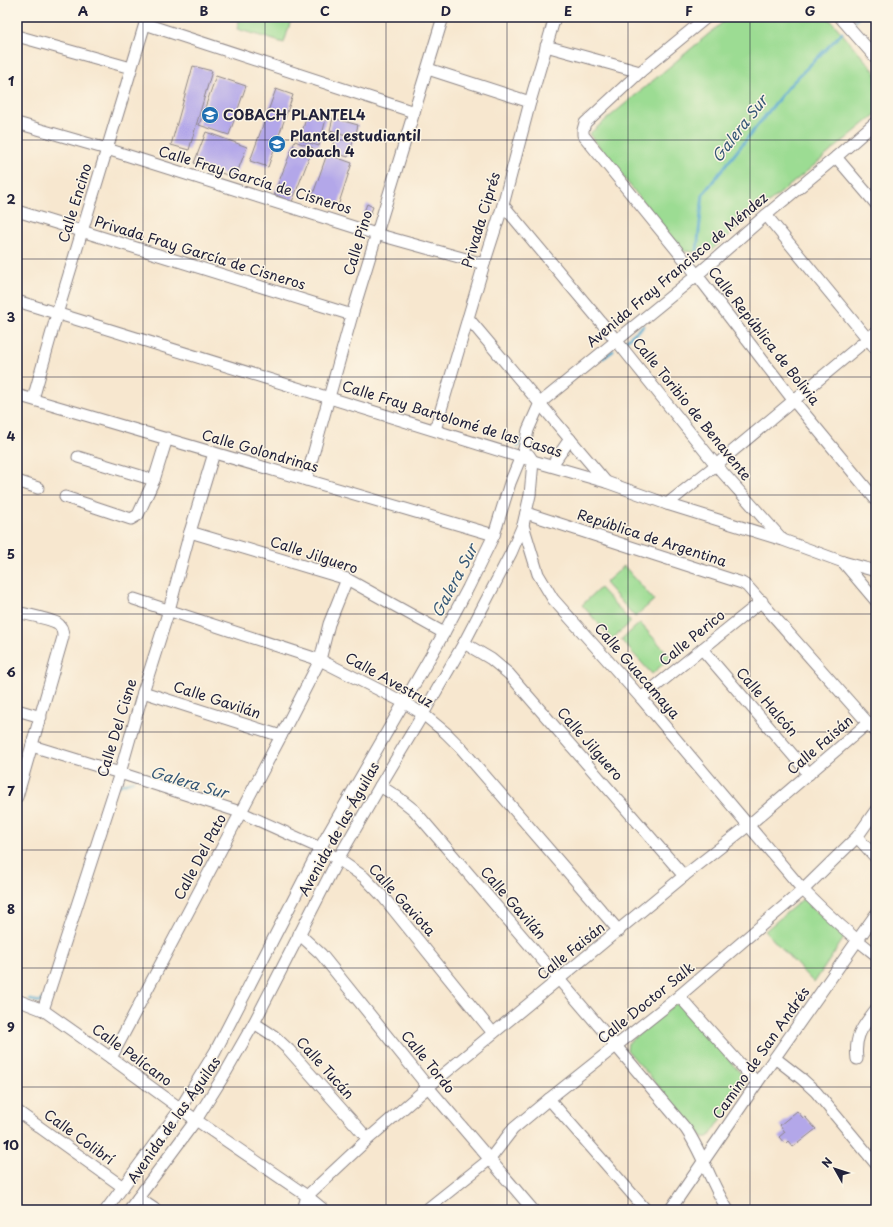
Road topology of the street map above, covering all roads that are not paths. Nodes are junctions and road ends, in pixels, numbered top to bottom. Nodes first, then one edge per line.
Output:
1 (443, 17) edge
2 (555, 17) edge
3 (707, 17) edge
4 (845, 19) edge
5 (146, 21) edge
6 (17, 36) edge
7 (546, 46) junction
8 (876, 58) edge
9 (131, 68) junction
10 (428, 69) junction
11 (640, 72) junction
12 (530, 102) junction
13 (414, 112) junction
14 (17, 122) edge
15 (876, 122) edge
16 (107, 149) junction
17 (836, 157) junction
18 (876, 204) edge
19 (503, 205) junction
20 (17, 212) edge
21 (766, 215) junction
22 (82, 232) junction
23 (376, 234) junction
24 (484, 264) junction
25 (697, 275) junction
26 (17, 301) edge
27 (57, 314) junction
28 (352, 315) junction
29 (468, 318) junction
30 (872, 336) edge
31 (616, 340) junction
32 (876, 349) edge
33 (17, 395) edge
34 (330, 397) junction
35 (33, 399) junction
36 (794, 401) junction
37 (540, 403) junction
38 (435, 430) junction
39 (167, 438) junction
40 (570, 439) junction
41 (214, 453) junction
42 (522, 453) junction
43 (78, 457) dead end
44 (533, 461) junction
45 (716, 465) junction
46 (552, 466) junction
47 (17, 480) edge
48 (154, 480) junction
49 (306, 480) junction
50 (606, 482) junction
51 (38, 488) dead end
52 (65, 498) dead end
53 (876, 500) edge
54 (667, 504) junction
55 (526, 513) junction
56 (522, 525) junction
57 (190, 532) junction
58 (494, 535) junction
59 (783, 540) junction
60 (843, 562) junction
61 (876, 571) edge
62 (346, 579) junction
63 (134, 599) dead end
64 (876, 601) edge
65 (762, 602) junction
66 (169, 610) junction
67 (17, 612) edge
68 (444, 633) junction
69 (464, 643) junction
70 (702, 649) junction
71 (320, 660) junction
72 (143, 692) junction
73 (641, 698) junction
74 (403, 702) junction
75 (17, 710) edge
76 (423, 714) junction
77 (41, 717) junction
78 (868, 723) junction
79 (876, 732) edge
80 (281, 736) junction
81 (32, 746) junction
82 (120, 773) junction
83 (809, 774) junction
84 (380, 786) junction
85 (17, 797) edge
86 (876, 810) edge
87 (240, 812) junction
88 (749, 825) junction
89 (857, 838) junction
90 (320, 848) junction
91 (876, 858) edge
92 (338, 859) junction
93 (684, 876) junction
94 (803, 890) junction
95 (876, 914) edge
96 (619, 931) junction
97 (299, 934) junction
98 (857, 941) junction
99 (876, 956) edge
100 (559, 980) junction
101 (679, 996) junction
102 (17, 1000) edge
103 (876, 1008) edge
104 (43, 1010) junction
105 (254, 1023) junction
106 (493, 1033) junction
107 (616, 1046) junction
108 (111, 1058) junction
109 (775, 1058) junction
110 (857, 1059) dead end
111 (757, 1083) junction
112 (428, 1087) junction
113 (549, 1099) junction
114 (180, 1109) junction
115 (17, 1111) edge
116 (196, 1120) junction
117 (368, 1139) junction
118 (490, 1159) junction
119 (704, 1162) junction
120 (876, 1164) edge
121 (123, 1187) junction
122 (307, 1196) junction
123 (138, 1198) junction
124 (529, 1209) edge
125 (106, 1210) edge
126 (129, 1210) edge
127 (156, 1210) edge
128 (302, 1210) edge
129 (324, 1210) edge
130 (426, 1210) edge
131 (646, 1210) edge
132 (670, 1210) edge
133 (728, 1210) edge

1 - 10 street, Calle Pino
2 - 7 street, Privada Ciprés
3 - 11 street
4 - 8 street
5 - 9 street, Calle Encino
5 - 13 street
6 - 9 street
7 - 11 street
7 - 12 street, Privada Ciprés
9 - 16 street, Calle Encino
10 - 12 street
10 - 13 street, Calle Pino
11 - 25 street, Calle República de Bolivia
12 - 19 street, Privada Ciprés
13 - 23 street, Calle Pino
14 - 16 street, Calle Fray García de Cisneros
15 - 17 street, Avenida Fray Francisco de Méndez
16 - 22 street, Calle Encino
16 - 23 street, Calle Fray García de Cisneros
17 - 18 street
17 - 21 street, Avenida Fray Francisco de Méndez
19 - 24 street, Privada Ciprés
19 - 31 street, Calle Toribio de Benavente
20 - 22 street, Privada Fray García de Cisneros
21 - 25 street, Avenida Fray Francisco de Méndez
21 - 30 street
22 - 27 street, Calle Encino
22 - 28 street, Privada Fray García de Cisneros
23 - 24 street, Calle Fray García de Cisneros
23 - 28 street, Calle Pino
24 - 29 street, Privada Ciprés
25 - 31 street, Avenida Fray Francisco de Méndez
25 - 36 street, Calle República de Bolivia
26 - 27 street, Calle Fray Bartolomé de las Casas
27 - 34 street, Calle Fray Bartolomé de las Casas
27 - 35 street, Calle Encino
28 - 34 street, Calle Pino
29 - 37 street
29 - 38 street, Privada Ciprés
30 - 32 street
30 - 36 street
31 - 37 street, Avenida Fray Francisco de Méndez
31 - 45 street, Calle Toribio de Benavente
33 - 35 street, Calle Golondrinas
34 - 38 street, Calle Fray Bartolomé de las Casas
34 - 49 street, Calle Pino
35 - 39 street, Calle Golondrinas
36 - 45 street
36 - 53 street, Calle República de Bolivia
37 - 40 street
37 - 42 street, Avenida Fray Francisco de Méndez
38 - 42 street, Calle Fray Bartolomé de las Casas
39 - 41 street, Calle Golondrinas
39 - 48 street
40 - 46 street
40 - 50 street
41 - 49 street, Calle Golondrinas
41 - 57 street, Calle Del Cisne
42 - 44 street, Calle Fray Bartolomé de las Casas
42 - 58 street, Avenida de las Águilas
43 - 48 street
44 - 46 street, Calle Fray Bartolomé de las Casas
44 - 55 street, Avenida de las Águilas
45 - 54 street
45 - 59 street, Calle Toribio de Benavente
46 - 50 street, Calle Fray Bartolomé de las Casas
47 - 51 street
48 - 52 street
49 - 58 street, Calle Golondrinas
50 - 54 street, Calle Fray Bartolomé de las Casas
54 - 59 street, Calle Fray Bartolomé de las Casas
55 - 56 street, Avenida de las Águilas
55 - 65 street, República de Argentina
56 - 69 street, Avenida de las Águilas
56 - 73 street, Calle Guacamaya
57 - 62 street, Calle Jilguero
57 - 66 street, Calle Del Cisne
58 - 68 street, Avenida de las Águilas
59 - 60 street, Calle Fray Bartolomé de las Casas
60 - 61 street, Calle Fray Bartolomé de las Casas
60 - 64 street
62 - 68 street, Calle Jilguero
62 - 71 street, Calle Del Pato
63 - 66 street, Calle Avestruz
65 - 70 street, Calle Perico
65 - 78 street, República de Argentina
66 - 71 street, Calle Avestruz
66 - 72 street, Calle Del Cisne
67 - 77 street
68 - 74 street, Avenida de las Águilas
69 - 76 street, Avenida de las Águilas
69 - 93 street, Calle Jilguero
70 - 73 street, Calle Perico
70 - 83 street, Calle Halcón
71 - 74 street, Calle Avestruz
71 - 80 street, Calle Del Pato
72 - 80 street, Calle Gavilán
72 - 82 street, Calle Del Cisne
73 - 88 street, Calle Guacamaya
74 - 76 street, Calle Avestruz
74 - 90 street, Avenida de las Águilas
75 - 77 street
76 - 84 street, Avenida de las Águilas
76 - 96 street, Calle Avestruz
77 - 81 street
78 - 79 street, República de Argentina
78 - 83 street, Calle Faisán
80 - 87 street, Calle Del Pato
81 - 82 street, Calle Gaviota
81 - 85 street
82 - 87 street, Calle Gaviota
82 - 104 street, Calle Del Cisne
83 - 88 street, Calle Faisán
84 - 92 street, Avenida de las Águilas
84 - 100 street, Calle Gavilán
86 - 89 street, Calle Doctor Salk
87 - 90 street, Calle Gaviota
87 - 108 street, Calle Del Pato
88 - 93 street, Calle Faisán
88 - 94 street, Calle Guacamaya
89 - 91 street
89 - 94 street, Calle Doctor Salk
90 - 92 street, Calle Gaviota
90 - 114 street, Avenida de las Águilas
92 - 97 street, Avenida de las Águilas
92 - 106 street, Calle Gaviota
93 - 96 street, Calle Faisán
94 - 98 street, Calle Guacamaya
94 - 101 street, Calle Doctor Salk
95 - 98 street, Camino de San Andrés
96 - 100 street, Calle Faisán
97 - 105 street, Avenida de las Águilas
97 - 112 street, Calle Tordo
98 - 99 street, Calle Guacamaya
98 - 109 street, Camino de San Andrés
100 - 106 street, Calle Faisán
100 - 107 street, Calle Gavilán
101 - 107 street, Calle Doctor Salk
101 - 111 street
102 - 104 street, Calle Pelícano
103 - 110 street
104 - 108 street, Calle Pelícano
105 - 116 street, Avenida de las Águilas
105 - 117 street, Calle Tucán
106 - 112 street, Calle Faisán
107 - 113 street, Calle Doctor Salk
107 - 119 street, Calle Gavilán
108 - 114 street, Calle Pelícano
109 - 111 street, Camino de San Andrés
109 - 120 street
111 - 119 street, Camino de San Andrés
112 - 117 street, Calle Faisán
112 - 118 street, Calle Tordo
113 - 118 street, Calle Doctor Salk
113 - 131 street
114 - 116 street, Calle Pelícano
114 - 121 street, Avenida de las Águilas
115 - 121 street, Calle Colibrí
116 - 122 street, Calle Pelícano
116 - 123 street, Avenida de las Águilas
117 - 122 street, Calle Faisán
118 - 124 street, Calle Tordo
118 - 130 street, Calle Doctor Salk
119 - 132 street, Camino de San Andrés
119 - 133 street, Calle Gavilán
121 - 125 street, Avenida de las Águilas
122 - 128 street, Calle Faisán
122 - 129 street, Calle Pelícano
123 - 126 street, Avenida de las Águilas
123 - 127 street

